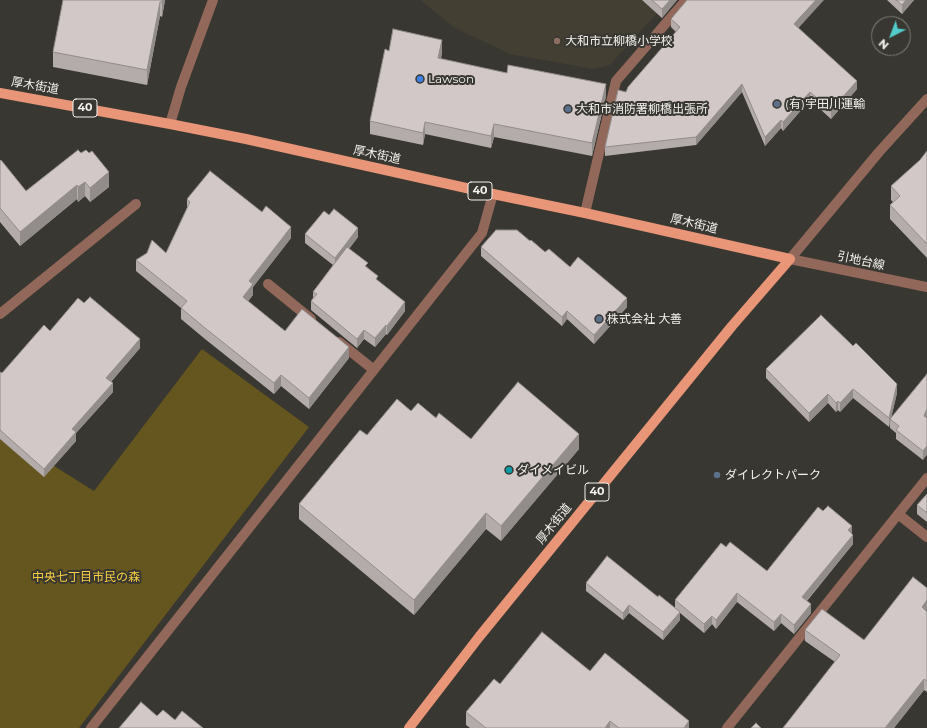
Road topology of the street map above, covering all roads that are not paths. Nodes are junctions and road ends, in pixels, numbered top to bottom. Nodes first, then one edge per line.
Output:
1 (213, 0) edge
2 (686, 0) edge
3 (0, 93) edge
4 (927, 99) edge
5 (170, 124) junction
6 (493, 194) junction
7 (136, 204) dead end
8 (585, 213) junction
9 (790, 259) junction
10 (268, 284) dead end
11 (927, 287) edge
12 (0, 314) edge
13 (321, 327) edge
14 (333, 336) edge
15 (374, 370) junction
16 (927, 478) edge
17 (898, 514) junction
18 (927, 537) edge
19 (90, 728) edge
20 (409, 728) edge
21 (728, 728) edge

1 - 5 street
2 - 8 street
3 - 5 main road, 厚木街道 / 40
4 - 9 street
5 - 6 main road, 厚木街道 / 40
6 - 8 main road, 厚木街道 / 40
6 - 15 street
7 - 12 street
8 - 9 main road, 厚木街道 / 40
9 - 11 street, 引地台線
9 - 20 main road, 厚木街道 / 40
10 - 13 street
14 - 15 street
15 - 19 street
16 - 17 street
17 - 18 street
17 - 21 street

